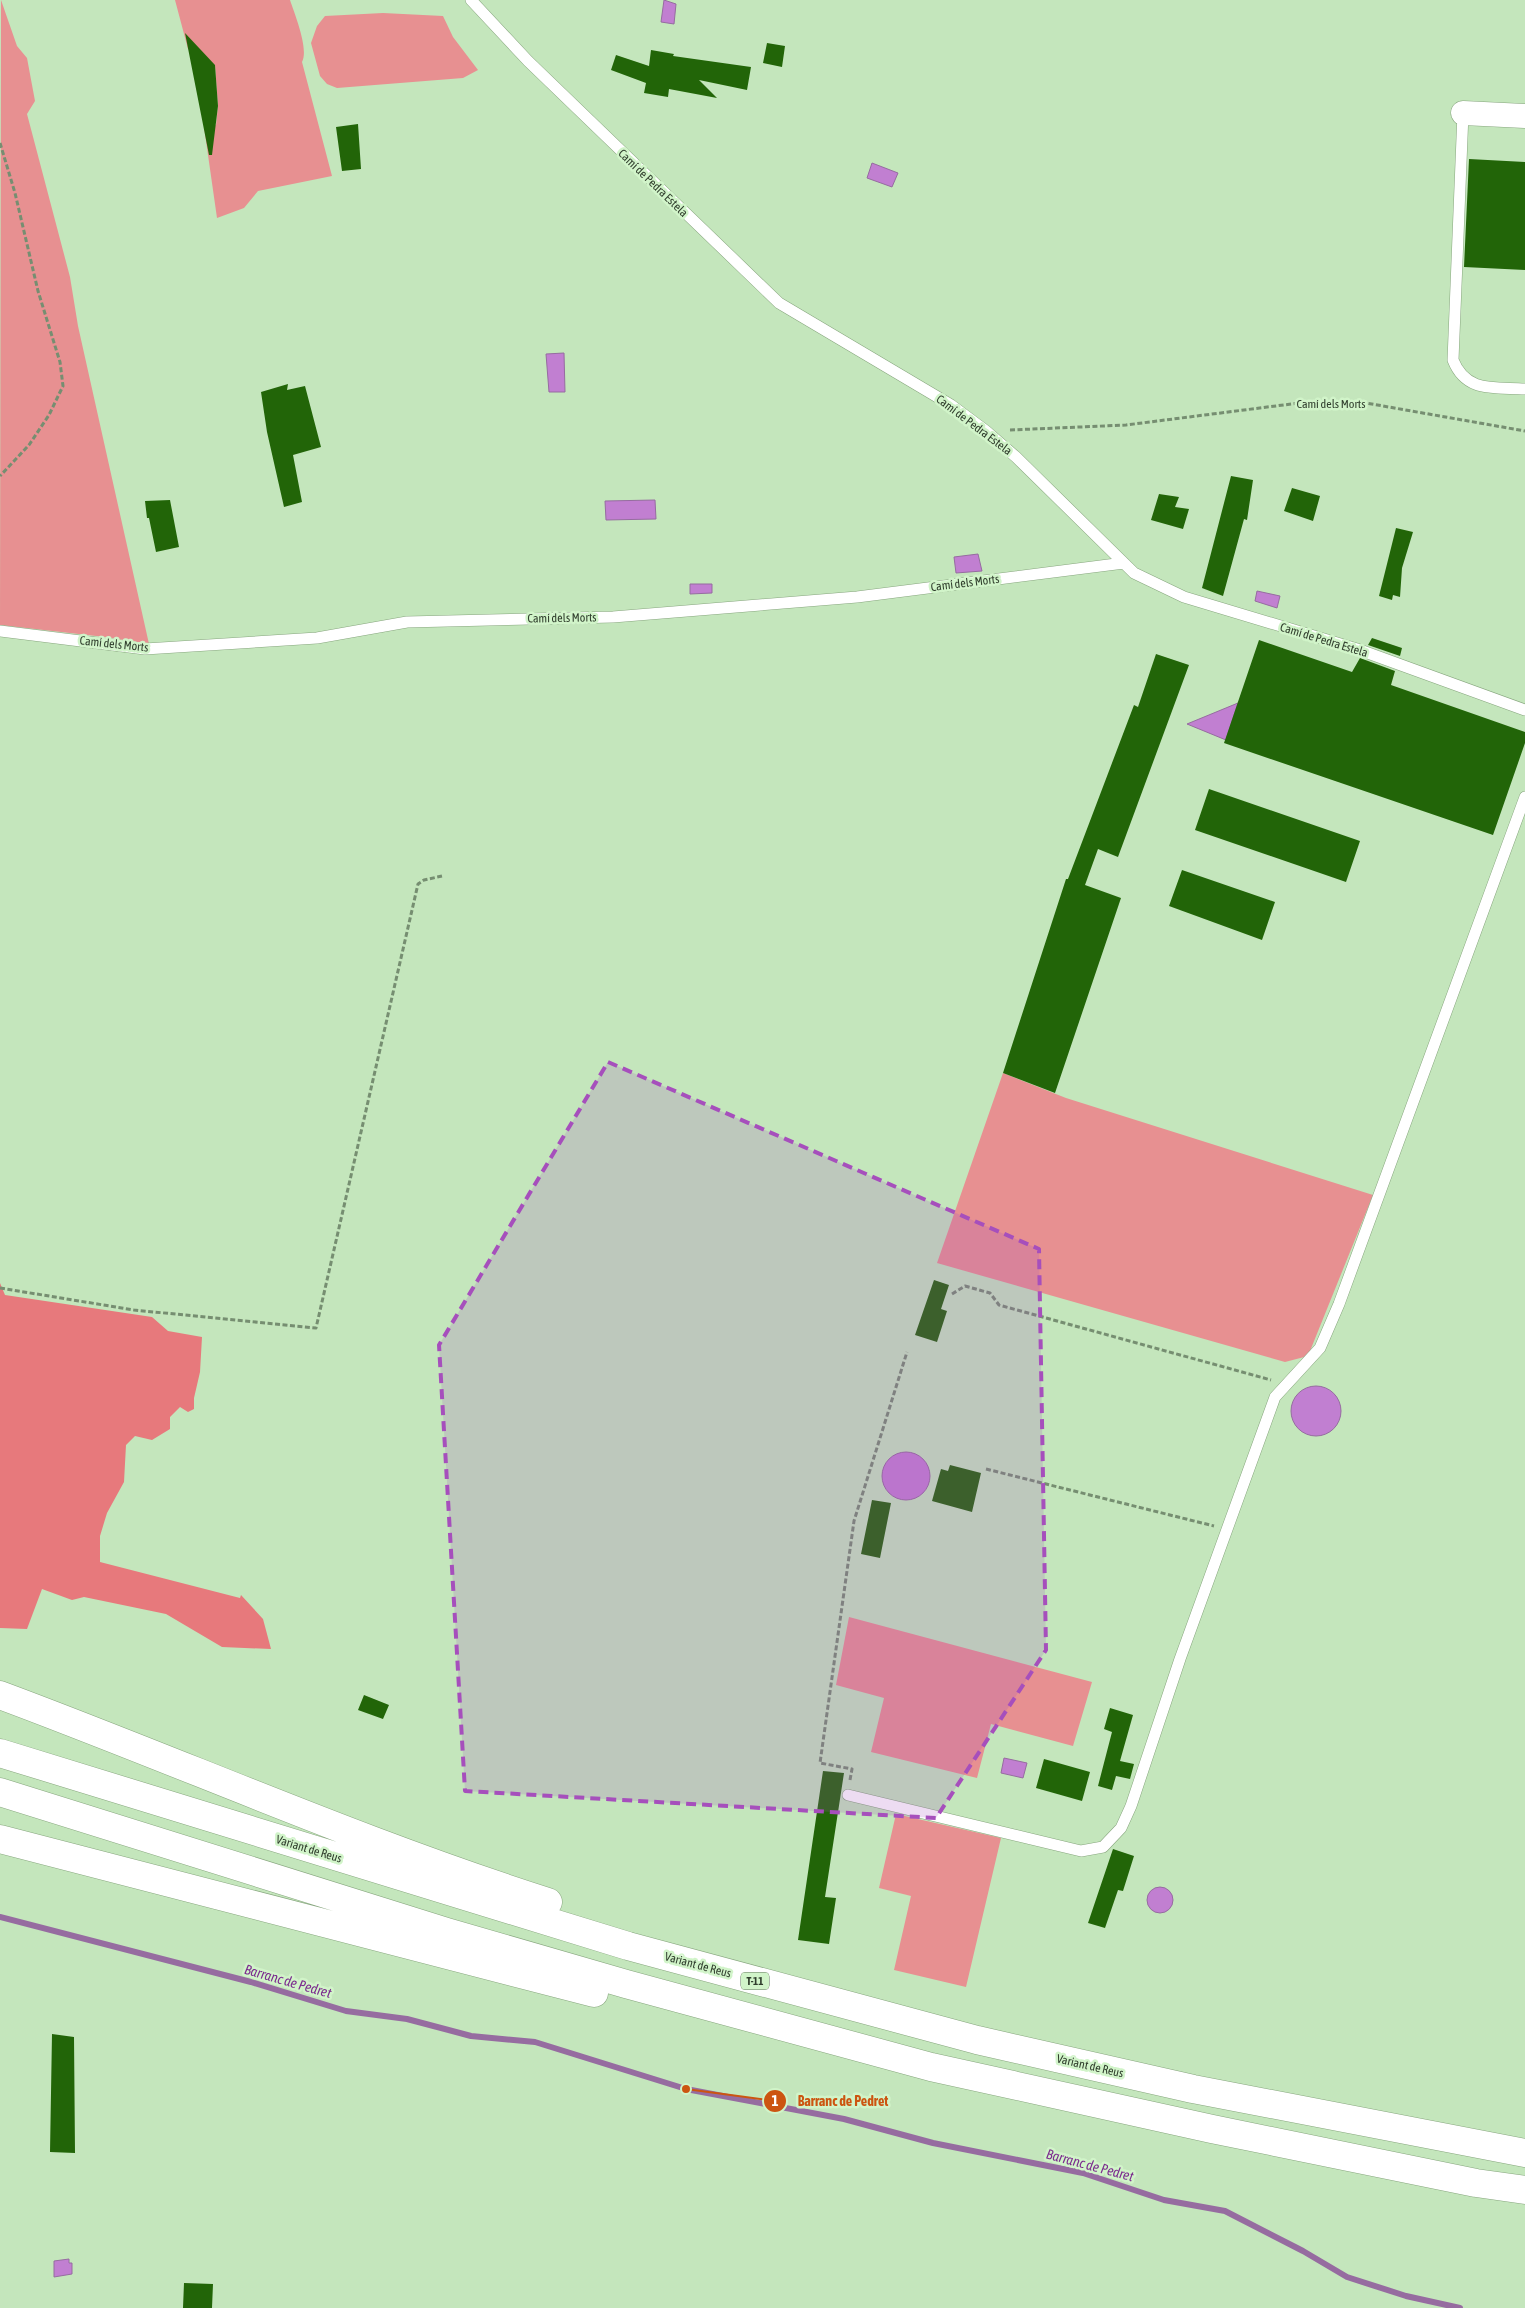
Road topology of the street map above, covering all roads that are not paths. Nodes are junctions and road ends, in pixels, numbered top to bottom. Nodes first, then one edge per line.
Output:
1 (471, 0) edge
2 (1464, 113) joint
3 (1525, 116) edge
4 (1525, 389) edge
5 (1124, 563) junction
6 (0, 631) edge
7 (1525, 710) edge
8 (1525, 797) edge
9 (0, 1695) edge
10 (0, 1753) edge
11 (0, 1792) edge
12 (848, 1795) road end
13 (0, 1839) edge
14 (977, 2040) junction
15 (1212, 2129) junction
16 (1525, 2153) edge
17 (1525, 2190) edge

1 - 5 lane, Camí de Pedra Estela
2 - 3 street
2 - 4 lane
5 - 6 lane, Camí dels Morts
5 - 7 lane, Camí de Pedra Estela
8 - 12 lane
9 - 14 highway
10 - 14 highway, Variant de Reus / T-11
11 - 15 highway
13 - 15 highway
14 - 16 highway, Variant de Reus / T-11
15 - 17 highway

